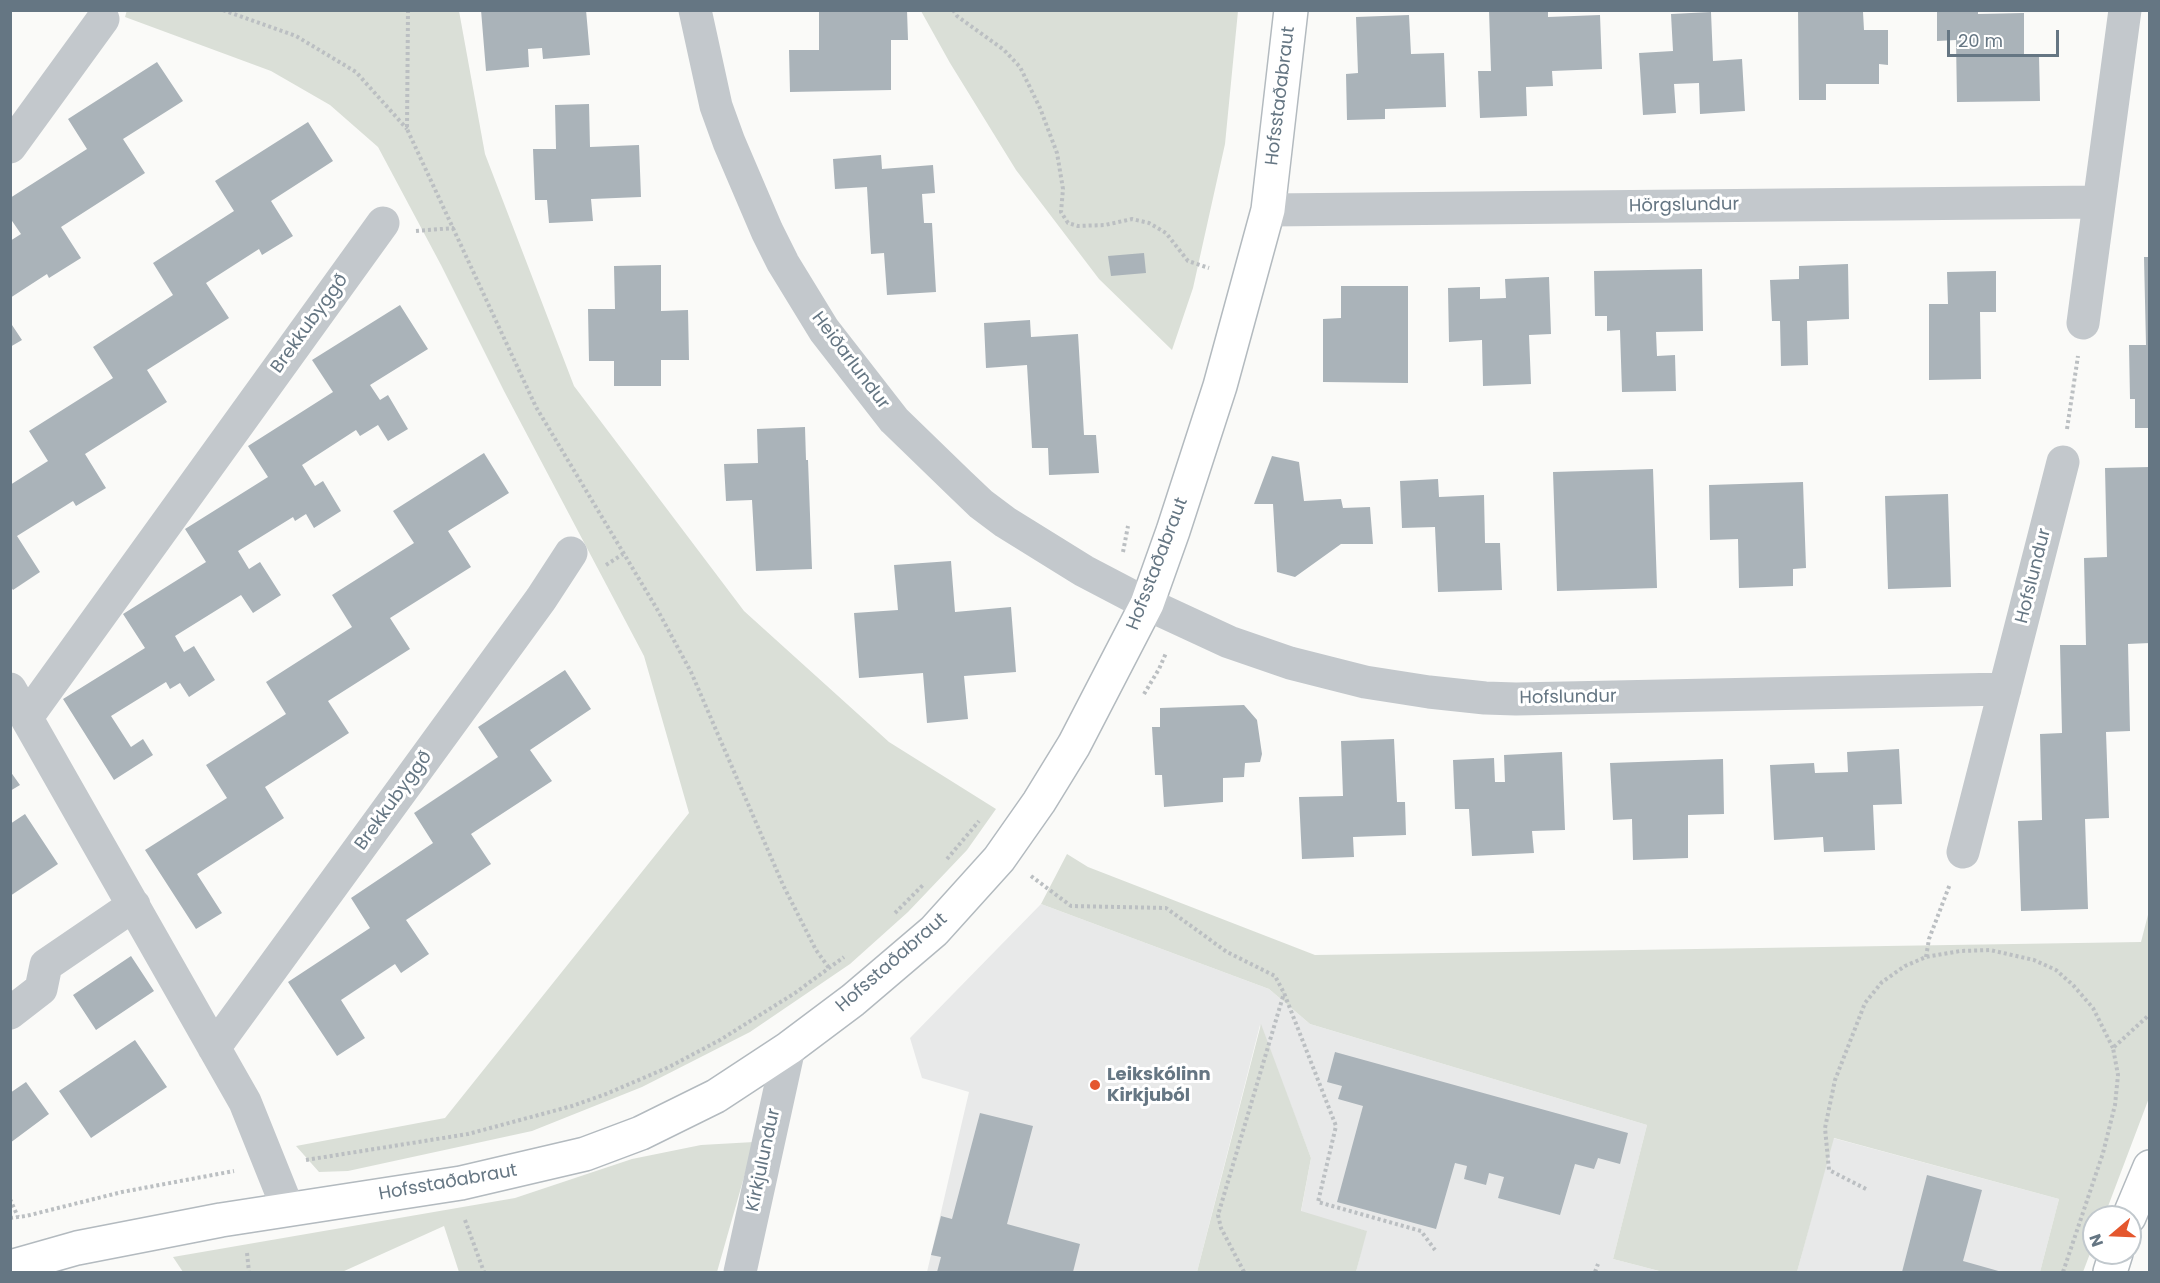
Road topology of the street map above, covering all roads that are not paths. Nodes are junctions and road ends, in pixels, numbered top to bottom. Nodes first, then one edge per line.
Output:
1 (695, 10) edge
2 (1291, 10) edge
3 (2125, 10) edge
4 (103, 19) dead end
5 (10, 147) edge
6 (2099, 202) junction
7 (1268, 210) junction
8 (383, 223) dead end
9 (2083, 323) road end
10 (2063, 462) road end
11 (571, 553) dead end
12 (1147, 604) junction
13 (2005, 689) junction
14 (15, 697) edge
15 (1963, 852) road end
16 (134, 905) junction
17 (10, 1012) edge
18 (214, 1048) junction
19 (789, 1048) junction
20 (2150, 1167) edge
21 (2134, 1205) edge
22 (288, 1209) junction
23 (10, 1267) edge
24 (740, 1272) edge

1 - 12 street, Heiðarlundur
2 - 7 street, Hofsstaðabraut
3 - 6 street
4 - 5 street
6 - 7 street, Hörgslundur
6 - 9 street
7 - 12 street, Hofsstaðabraut
8 - 14 street, Brekkubyggð
10 - 13 street, Hofslundur
11 - 18 street, Brekkubyggð
12 - 13 street, Hofslundur
12 - 19 street, Hofsstaðabraut
13 - 15 street, Hofslundur
14 - 16 street, Brekkubyggð
16 - 17 street
16 - 18 street, Brekkubyggð
18 - 22 street, Brekkubyggð
19 - 22 street, Hofsstaðabraut
19 - 24 street, Kirkjulundur
20 - 21 street
22 - 23 street, Hofsstaðabraut

